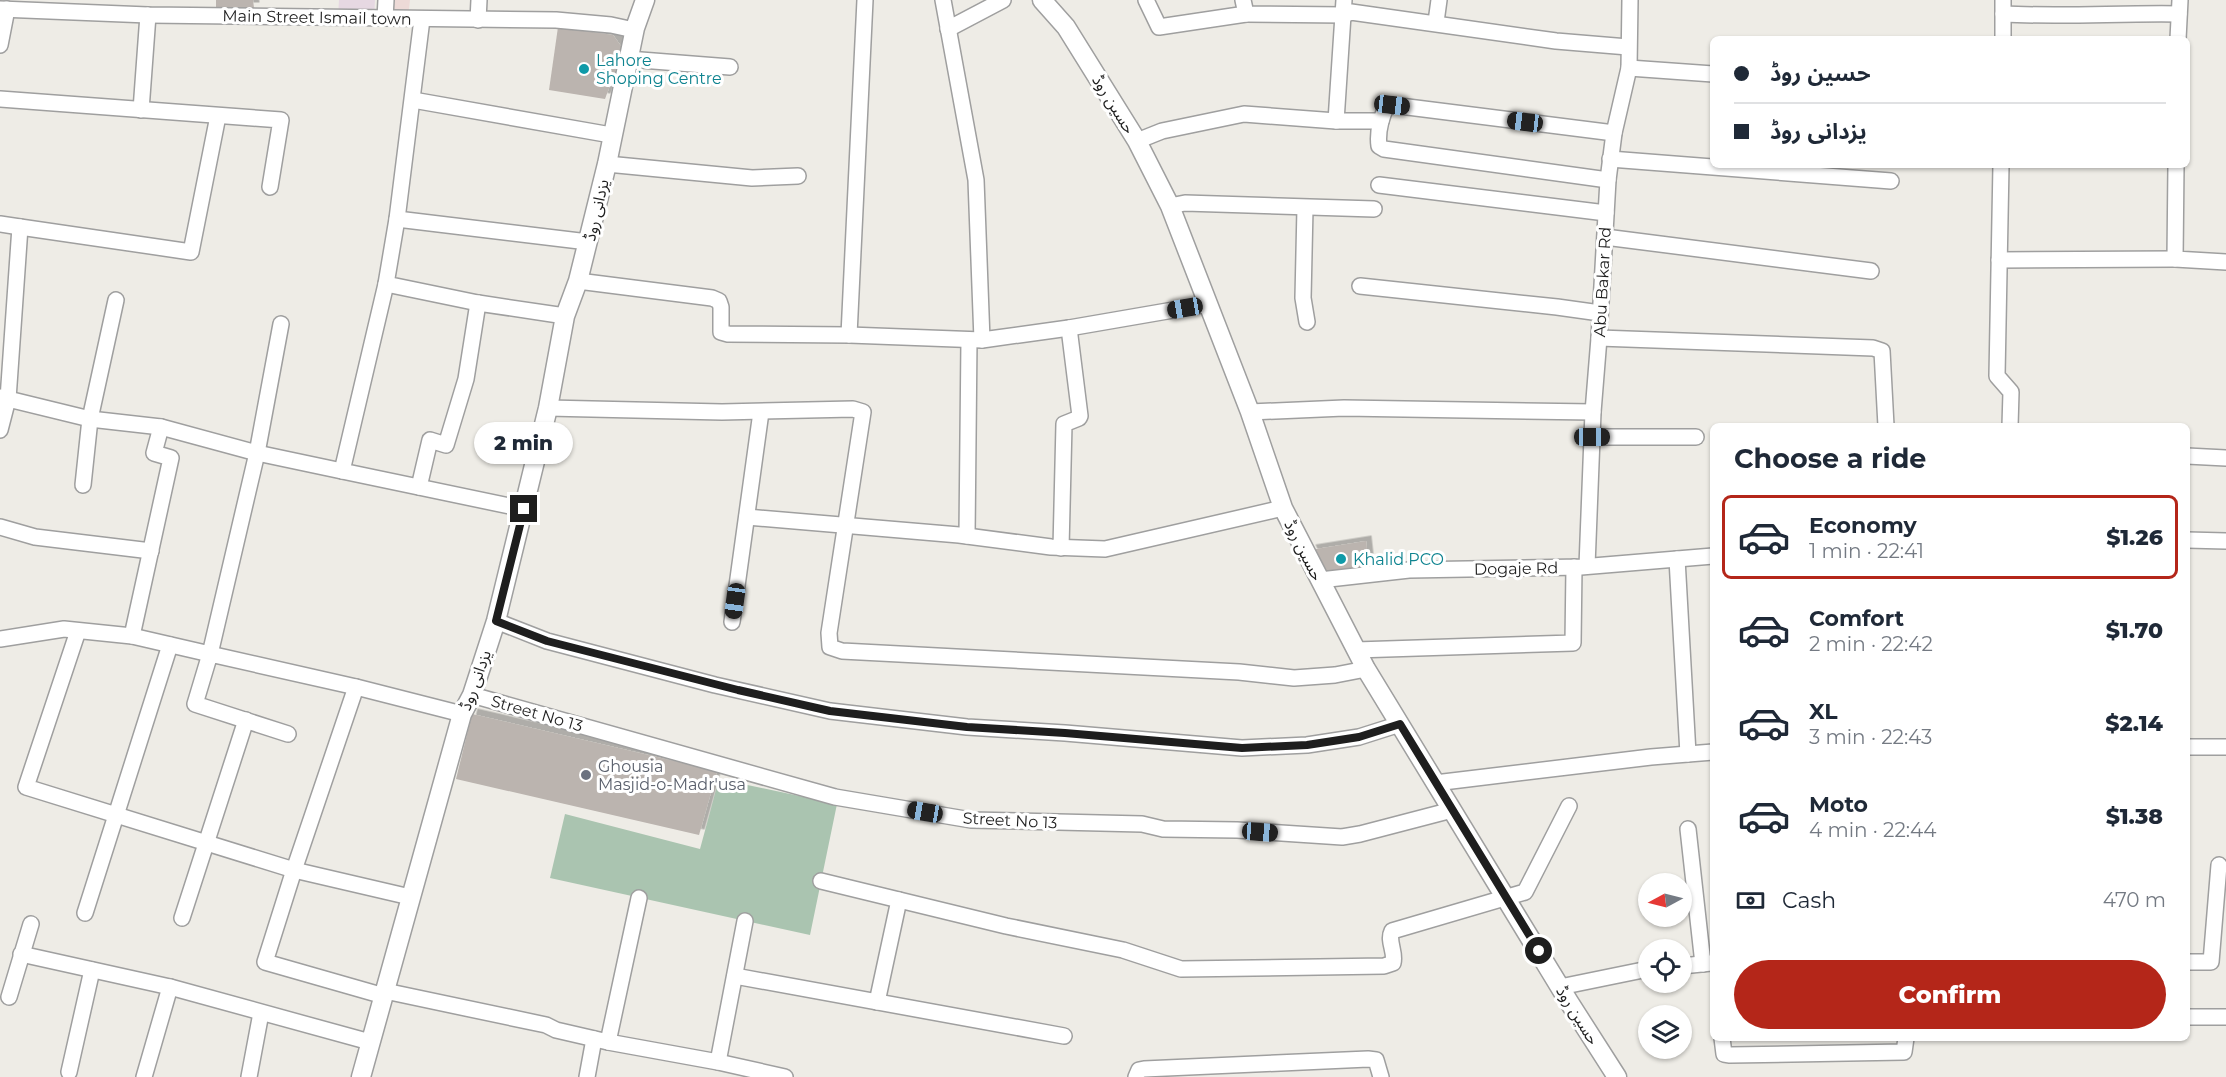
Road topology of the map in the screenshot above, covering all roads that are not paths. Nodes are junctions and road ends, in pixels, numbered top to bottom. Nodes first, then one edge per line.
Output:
1 (297, 0) edge
2 (386, 0) edge
3 (479, 0) edge
4 (645, 0) edge
5 (865, 0) edge
6 (943, 0) edge
7 (1003, 0) edge
8 (1042, 0) edge
9 (1146, 0) edge
10 (1438, 0) edge
11 (1630, 0) edge
12 (35, 6) edge
13 (1245, 7) edge
14 (2003, 7) edge
15 (2180, 7) edge
16 (1344, 8) edge
17 (3, 9) edge
18 (148, 15) junction
19 (296, 16) junction
20 (385, 18) junction
21 (422, 18) junction
22 (478, 20) junction
23 (1436, 22) junction
24 (948, 29) junction
25 (634, 30) junction
26 (2003, 36) edge
27 (2178, 36) edge
28 (0, 45) edge
29 (1628, 47) junction
30 (628, 59) junction
31 (730, 67) dead end
32 (1629, 68) junction
33 (1710, 74) edge
34 (0, 99) edge
35 (413, 100) junction
36 (141, 110) junction
37 (218, 116) junction
38 (1336, 121) junction
39 (1381, 121) junction
40 (1614, 133) junction
41 (611, 135) junction
42 (1137, 141) junction
43 (1610, 159) junction
44 (606, 164) junction
45 (1710, 167) edge
46 (1725, 168) edge
47 (2001, 168) edge
48 (2176, 168) edge
49 (798, 176) dead end
50 (1608, 180) junction
51 (1891, 181) dead end
52 (1379, 185) dead end
53 (270, 187) dead end
54 (1170, 206) junction
55 (1305, 208) junction
56 (1374, 209) dead end
57 (1606, 213) junction
58 (397, 219) junction
59 (0, 224) edge
60 (21, 227) junction
61 (1605, 237) junction
62 (588, 242) junction
63 (1999, 260) junction
64 (2175, 260) junction
65 (2226, 262) edge
66 (1871, 271) dead end
67 (578, 281) junction
68 (386, 284) junction
69 (1360, 286) dead end
70 (116, 300) dead end
71 (478, 303) junction
72 (1208, 304) junction
73 (1600, 314) junction
74 (566, 316) junction
75 (1307, 322) dead end
76 (281, 324) dead end
77 (1070, 328) junction
78 (849, 335) junction
79 (1599, 338) junction
80 (976, 340) junction
81 (4, 398) edge
82 (548, 408) junction
83 (761, 412) junction
84 (1250, 412) junction
85 (1593, 412) junction
86 (90, 418) junction
87 (1886, 423) edge
88 (2010, 423) edge
89 (161, 427) junction
90 (0, 430) edge
91 (1592, 437) junction
92 (1696, 437) dead end
93 (257, 453) junction
94 (2190, 456) edge
95 (2226, 458) edge
96 (342, 471) junction
97 (83, 485) dead end
98 (419, 486) junction
99 (1283, 508) junction
100 (524, 509) junction
101 (747, 517) junction
102 (847, 525) junction
103 (0, 527) edge
104 (967, 536) junction
105 (2190, 540) edge
106 (2226, 541) edge
107 (1060, 548) junction
108 (151, 551) junction
109 (1710, 556) edge
110 (1677, 559) junction
111 (1581, 567) junction
112 (1320, 580) junction
113 (496, 621) junction
114 (732, 622) dead end
115 (78, 631) junction
116 (132, 636) junction
117 (0, 639) edge
118 (170, 645) junction
119 (1356, 650) junction
120 (210, 654) junction
121 (1366, 669) junction
122 (356, 687) junction
123 (472, 695) junction
124 (462, 714) junction
125 (246, 720) junction
126 (1400, 724) junction
127 (288, 734) dead end
128 (2190, 747) edge
129 (2226, 747) edge
130 (1710, 752) edge
131 (1688, 754) junction
132 (1436, 783) junction
133 (1569, 806) dead end
134 (1452, 810) junction
135 (116, 814) junction
136 (1688, 829) dead end
137 (208, 842) junction
138 (2219, 864) dead end
139 (294, 870) junction
140 (821, 881) dead end
141 (410, 897) junction
142 (639, 898) dead end
143 (1506, 898) junction
144 (899, 900) junction
145 (85, 913) dead end
146 (182, 918) dead end
147 (746, 921) dead end
148 (31, 924) dead end
149 (21, 954) junction
150 (2190, 962) edge
151 (1708, 963) edge
152 (1692, 965) edge
153 (92, 970) junction
154 (1638, 971) edge
155 (735, 976) junction
156 (170, 987) junction
157 (1560, 987) junction
158 (385, 993) junction
159 (9, 997) dead end
160 (877, 1002) junction
161 (261, 1013) junction
162 (2190, 1017) edge
163 (2226, 1017) edge
164 (1064, 1036) dead end
165 (601, 1040) junction
166 (1722, 1041) edge
167 (1906, 1041) edge
168 (370, 1042) junction
169 (718, 1062) junction
170 (69, 1072) dead end
171 (144, 1077) edge
172 (249, 1077) edge
173 (361, 1077) edge
174 (587, 1077) edge
175 (785, 1077) edge
176 (1136, 1077) edge
177 (1381, 1077) edge
178 (1617, 1077) edge

1 - 19 street
2 - 20 street
3 - 22 street
4 - 25 street, یزدانی روڈ
5 - 78 street
6 - 24 street
7 - 24 street
8 - 42 street, حسین روڈ
9 - 13 street
10 - 23 street
11 - 29 street, Abu Bakar Rd
12 - 17 street, Main Street Ismail town
12 - 18 street, Main Street Ismail town
13 - 16 street
14 - 15 street
14 - 26 street
15 - 27 street
16 - 23 street
16 - 38 street
17 - 28 street
18 - 19 street, Main Street Ismail town
18 - 36 street
19 - 20 street, Main Street Ismail town
20 - 21 street, Main Street Ismail town
21 - 22 street, Main Street Ismail town
21 - 35 street
22 - 25 street, Main Street Ismail town
23 - 29 street
24 - 80 street
25 - 30 street, یزدانی روڈ
29 - 32 street, Abu Bakar Rd
30 - 31 street
30 - 41 street, یزدانی روڈ
32 - 33 street
32 - 40 street, Abu Bakar Rd
34 - 36 street
35 - 41 street
35 - 58 street
36 - 37 street
37 - 53 street
37 - 60 street
38 - 39 street
38 - 42 street
39 - 40 street
39 - 50 street
40 - 43 street, Abu Bakar Rd
41 - 44 street, یزدانی روڈ
42 - 54 street, حسین روڈ
43 - 45 street
43 - 50 street, Abu Bakar Rd
44 - 49 street
44 - 62 street, یزدانی روڈ
46 - 51 street
47 - 63 street
48 - 64 street
50 - 57 street, Abu Bakar Rd
52 - 57 street
54 - 55 street
54 - 72 street, حسین روڈ
55 - 56 street
55 - 75 street
57 - 61 street, Abu Bakar Rd
58 - 62 street
58 - 68 street
59 - 60 street
60 - 81 street
61 - 66 street
61 - 73 street, Abu Bakar Rd
62 - 67 street, یزدانی روڈ
63 - 64 street
63 - 88 street
64 - 65 street
67 - 74 street, یزدانی روڈ
67 - 78 street
68 - 71 street
68 - 96 street
69 - 73 street
70 - 86 street
71 - 74 street
71 - 98 street
72 - 77 street
72 - 84 street, حسین روڈ
73 - 79 street, Abu Bakar Rd
74 - 82 street, یزدانی روڈ
76 - 93 street
77 - 80 street
77 - 107 street
78 - 80 street
79 - 85 street, Abu Bakar Rd
79 - 87 street
80 - 104 street
81 - 86 street
81 - 90 street
82 - 83 street
82 - 100 street, یزدانی روڈ
83 - 101 street
83 - 102 street
84 - 85 street
84 - 99 street, حسین روڈ
85 - 91 street, Abu Bakar Rd
86 - 89 street
86 - 97 street
89 - 93 street
89 - 108 street
91 - 92 street
91 - 111 street, Abu Bakar Rd
93 - 96 street
93 - 120 street
94 - 95 street
96 - 98 street
98 - 100 street
99 - 107 street
99 - 112 street, حسین روڈ
100 - 113 street, یزدانی روڈ
101 - 102 street
101 - 114 street
102 - 104 street
102 - 121 street
103 - 108 street
104 - 107 street
105 - 106 street
108 - 116 street
109 - 110 street, Dogaje Rd
110 - 111 street, Dogaje Rd
110 - 131 street
111 - 112 street, Dogaje Rd
111 - 119 street, Abu Bakar Rd
112 - 119 street, حسین روڈ
113 - 123 street, یزدانی روڈ
113 - 126 street
115 - 116 street
115 - 117 street
115 - 135 street
116 - 118 street
118 - 120 street
118 - 135 street
119 - 121 street, حسین روڈ
120 - 122 street
120 - 125 street
121 - 126 street, حسین روڈ
122 - 124 street
122 - 139 street
123 - 124 street, یزدانی روڈ
123 - 134 street, Street No 13
124 - 141 street, یزدانی روڈ
125 - 127 street
125 - 137 street
126 - 132 street, حسین روڈ
128 - 129 street
130 - 131 street
131 - 132 street
132 - 134 street, حسین روڈ
133 - 143 street
134 - 143 street, حسین روڈ
135 - 137 street
135 - 145 street
136 - 151 street
137 - 139 street
137 - 146 street
138 - 150 street
139 - 141 street
139 - 158 street
140 - 144 street
141 - 158 street, یزدانی روڈ
142 - 165 street
143 - 144 street
143 - 157 street, حسین روڈ
144 - 160 street
147 - 155 street
148 - 149 street
149 - 153 street
149 - 159 street
151 - 152 street
153 - 156 street
153 - 170 street
154 - 157 street
155 - 160 street
155 - 169 street
156 - 161 street
156 - 171 street
157 - 178 street, حسین روڈ
158 - 165 street
158 - 168 street, یزدانی روڈ
160 - 164 street
161 - 168 street
161 - 172 street
162 - 163 street
165 - 169 street
165 - 174 street
166 - 167 street
168 - 173 street, یزدانی روڈ
169 - 175 street
176 - 177 street

